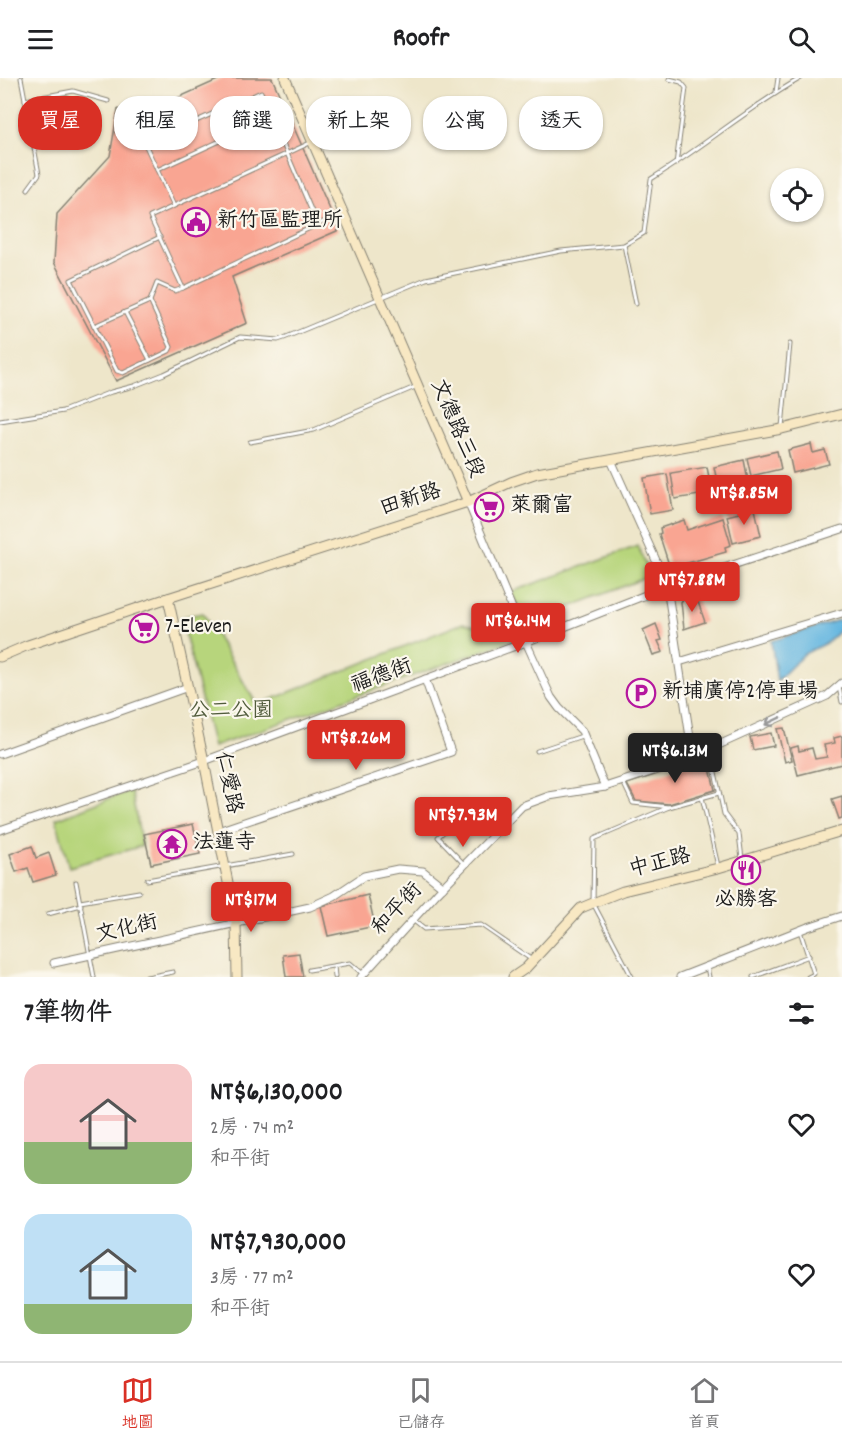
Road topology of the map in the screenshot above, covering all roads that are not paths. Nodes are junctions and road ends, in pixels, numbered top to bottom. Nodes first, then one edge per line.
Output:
1 (21, 78) edge
2 (285, 78) edge
3 (778, 78) edge
4 (801, 78) edge
5 (669, 79) edge
6 (776, 92) junction
7 (24, 96) edge
8 (46, 96) edge
9 (90, 96) edge
10 (102, 99) edge
11 (108, 101) dead end
12 (210, 115) edge
13 (306, 124) edge
14 (306, 145) edge
15 (210, 146) edge
16 (34, 150) edge
17 (286, 150) edge
18 (318, 150) edge
19 (287, 153) junction
20 (676, 164) junction
21 (157, 170) junction
22 (28, 189) dead end
23 (174, 206) junction
24 (343, 213) junction
25 (318, 226) junction
26 (160, 237) junction
27 (624, 245) junction
28 (183, 288) junction
29 (380, 298) junction
30 (150, 301) junction
31 (636, 304) dead end
32 (125, 312) junction
33 (94, 326) junction
34 (790, 344) dead end
35 (150, 360) junction
36 (418, 386) junction
37 (842, 414) edge
38 (0, 421) edge
39 (782, 429) junction
40 (250, 442) dead end
41 (611, 460) junction
42 (468, 502) junction
43 (842, 529) edge
44 (666, 587) junction
45 (168, 598) junction
46 (842, 613) edge
47 (526, 642) junction
48 (0, 657) edge
49 (679, 662) junction
50 (425, 679) junction
51 (840, 684) edge
52 (188, 687) junction
53 (842, 702) edge
54 (584, 735) junction
55 (710, 749) junction
56 (537, 751) dead end
57 (0, 754) edge
58 (693, 757) junction
59 (204, 761) junction
60 (622, 782) junction
61 (605, 787) junction
62 (719, 793) junction
63 (702, 797) junction
64 (669, 807) junction
65 (464, 814) dead end
66 (0, 830) edge
67 (218, 831) junction
68 (842, 831) edge
69 (292, 854) dead end
70 (742, 861) junction
71 (464, 865) junction
72 (225, 866) junction
73 (718, 868) junction
74 (147, 880) dead end
75 (76, 882) dead end
76 (443, 886) junction
77 (139, 892) dead end
78 (593, 903) junction
79 (80, 904) junction
80 (48, 914) dead end
81 (842, 916) edge
82 (412, 920) junction
83 (236, 923) junction
84 (800, 930) junction
85 (91, 955) junction
86 (809, 956) junction
87 (533, 961) junction
88 (54, 963) dead end
89 (334, 966) junction
90 (707, 966) junction
91 (309, 970) dead end
92 (173, 972) dead end
93 (362, 975) edge
94 (94, 977) edge
95 (147, 977) edge
96 (237, 977) edge
97 (335, 977) edge
98 (514, 977) edge
99 (632, 977) edge
100 (680, 977) edge
101 (710, 977) edge
102 (753, 977) edge
103 (808, 977) edge

1 - 7 lane
2 - 13 main road, 文德路三段
3 - 6 lane
4 - 6 lane
5 - 20 lane
6 - 20 lane
8 - 9 lane
10 - 11 lane
12 - 21 lane
14 - 19 lane
15 - 21 lane
16 - 22 lane
17 - 19 lane
18 - 24 main road, 文德路三段
19 - 23 lane
19 - 25 lane
20 - 27 lane
21 - 23 lane
23 - 26 lane
24 - 25 lane
24 - 29 main road, 文德路三段
25 - 28 lane
26 - 28 lane
26 - 33 lane
27 - 29 lane
27 - 31 lane
28 - 30 lane
29 - 36 main road, 文德路三段
29 - 38 lane
30 - 32 lane
30 - 35 lane
32 - 33 lane
32 - 35 lane
33 - 35 lane
34 - 39 lane
36 - 40 lane
36 - 42 main road, 文德路三段
37 - 39 main road, 田新路
39 - 41 main road, 田新路
41 - 42 main road, 田新路
41 - 44 street
42 - 45 main road, 田新路
42 - 47 street, 文德路三段
43 - 44 street, 福德街
44 - 47 street, 福德街
44 - 49 street
45 - 48 main road, 田新路
45 - 52 main road, 仁愛路
46 - 49 street
47 - 50 street, 福德街
47 - 54 street, 文德路三段
49 - 58 street
50 - 59 street, 福德街
50 - 67 street
51 - 53 lane
51 -> 55 street, 和平街
52 - 57 street
52 - 59 main road, 仁愛路
54 - 56 lane
54 - 61 street, 文德路三段
55 - 58 street, 和平街
55 - 62 lane
58 - 60 street, 和平街
59 - 66 street, 福德街
59 - 67 main road, 仁愛路
60 - 61 street, 和平街
60 - 64 lane
61 - 71 street, 和平街
62 - 63 lane
62 - 70 lane
63 - 64 lane
63 - 73 lane
64 - 78 lane
65 - 71 lane
67 - 72 main road, 仁愛路
68 - 70 main road, 中正路
69 - 72 lane
70 - 73 main road, 中正路
71 - 76 street, 和平街
72 - 74 lane
72 - 83 main road, 仁愛路
73 - 78 main road, 中正路
75 - 79 lane
76 - 82 street, 和平街
76 - 83 street, 文化街
77 - 79 lane
78 - 87 main road, 中正路
78 - 99 lane
79 - 80 lane
79 - 85 lane
81 - 84 street
82 - 87 lane
82 - 93 street, 和平街
83 - 85 street, 文化街
83 - 96 main road, 仁愛路
84 - 86 lane
84 - 90 street
85 - 88 street, 文化街
85 - 94 lane
86 - 102 lane
86 - 103 lane
87 - 98 main road, 中正路
89 - 91 lane
89 - 93 lane
89 - 97 lane
90 - 100 street
90 - 101 lane
92 - 95 lane

